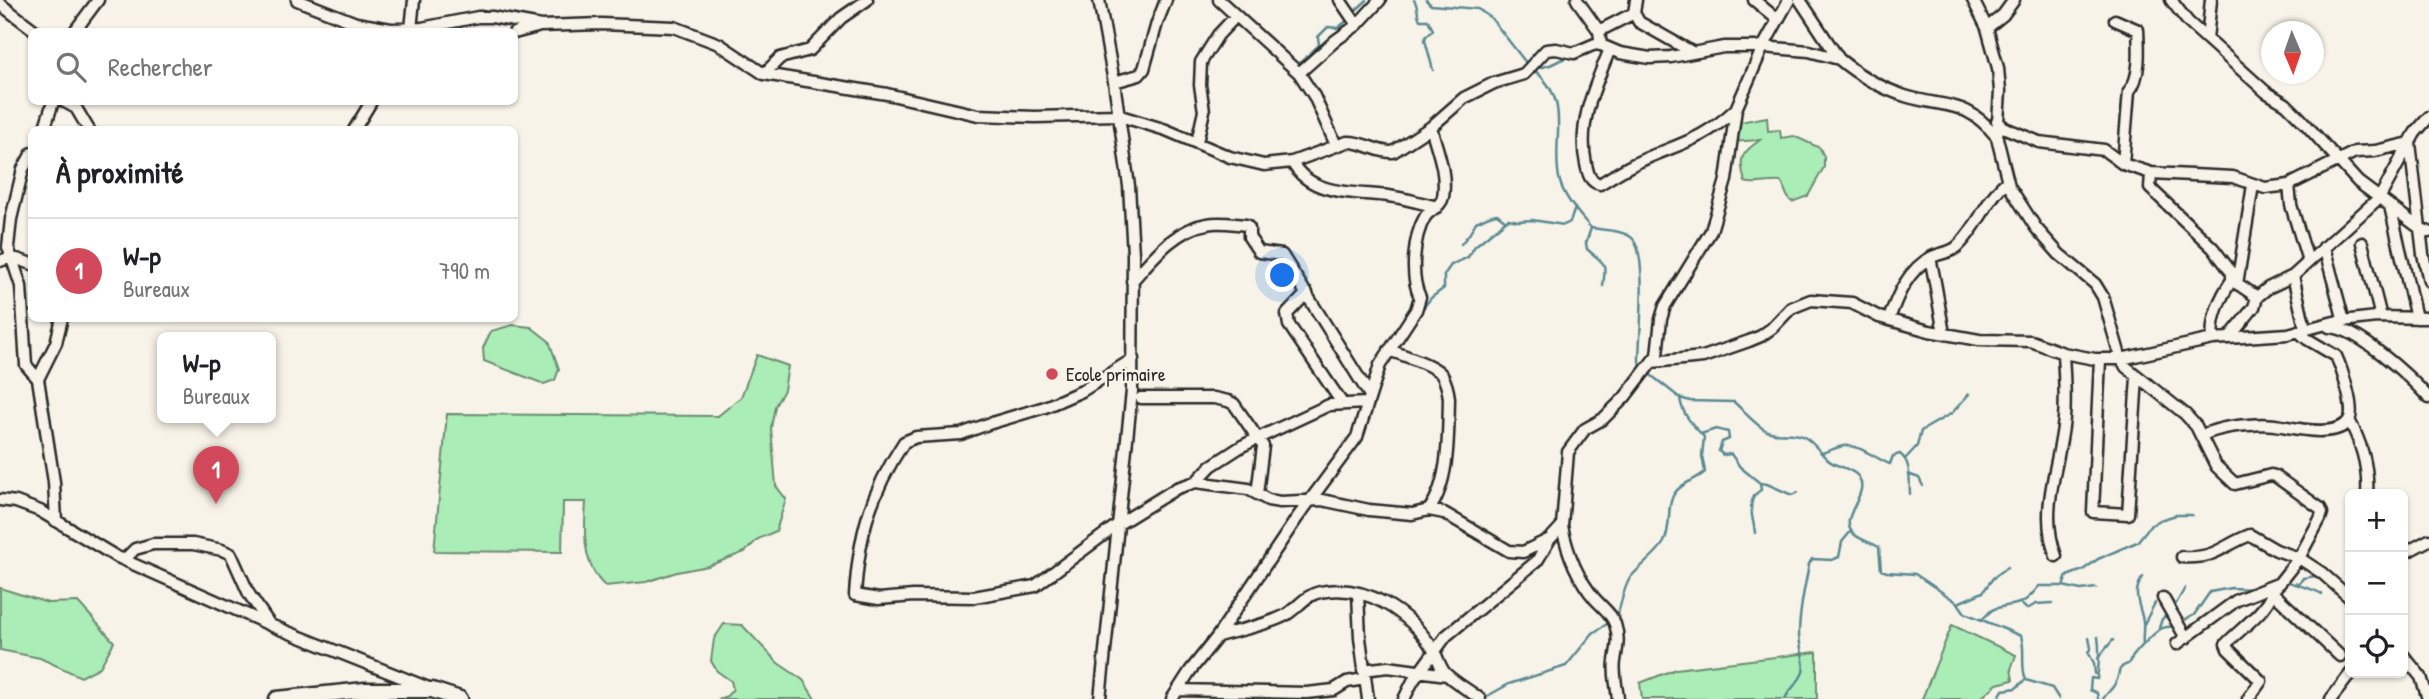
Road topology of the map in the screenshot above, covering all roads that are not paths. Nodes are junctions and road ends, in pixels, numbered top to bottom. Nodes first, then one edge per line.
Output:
1 (97, 0) edge
2 (414, 0) edge
3 (867, 0) edge
4 (1099, 0) edge
5 (1166, 0) edge
6 (1340, 0) edge
7 (1380, 0) edge
8 (1577, 0) edge
9 (1636, 0) edge
10 (1754, 0) edge
11 (1789, 0) edge
12 (1800, 0) edge
13 (1973, 0) edge
14 (2014, 0) edge
15 (2171, 0) edge
16 (2211, 0) edge
17 (302, 1) edge
18 (1221, 1) edge
19 (0, 4) edge
20 (1634, 13) junction
21 (1236, 16) junction
22 (1778, 20) junction
23 (2115, 20) dead end
24 (1357, 25) junction
25 (541, 26) junction
26 (32, 28) edge
27 (77, 28) edge
28 (384, 28) edge
29 (409, 28) edge
30 (420, 28) edge
31 (1987, 28) junction
32 (1599, 31) junction
33 (518, 32) edge
34 (2207, 39) junction
35 (1606, 47) junction
36 (1763, 47) junction
37 (1692, 52) junction
38 (1839, 59) junction
39 (1299, 73) junction
40 (764, 74) junction
41 (1114, 82) junction
42 (52, 105) edge
43 (70, 105) edge
44 (369, 105) edge
45 (1736, 109) junction
46 (1117, 115) junction
47 (2429, 117) edge
48 (1997, 121) junction
49 (45, 126) edge
50 (87, 126) edge
51 (356, 126) edge
52 (1431, 127) junction
53 (1997, 138) junction
54 (1197, 142) junction
55 (2410, 143) junction
56 (1336, 145) junction
57 (2339, 159) junction
58 (28, 160) edge
59 (1292, 162) junction
60 (2123, 164) junction
61 (2151, 173) junction
62 (2007, 181) junction
63 (2253, 185) junction
64 (2289, 185) junction
65 (2379, 197) junction
66 (1437, 206) junction
67 (2390, 206) junction
68 (2425, 231) edge
69 (2362, 243) dead end
70 (2324, 247) junction
71 (11, 257) junction
72 (1930, 258) junction
73 (0, 261) edge
74 (2308, 261) junction
75 (28, 263) edge
76 (2293, 276) junction
77 (1132, 281) junction
78 (2429, 281) edge
79 (2235, 282) junction
80 (1307, 293) junction
81 (2257, 297) junction
82 (2381, 317) junction
83 (2416, 318) junction
84 (2429, 318) edge
85 (1889, 319) junction
86 (2343, 321) junction
87 (61, 322) edge
88 (2302, 330) junction
89 (1944, 333) junction
90 (2228, 338) junction
91 (2213, 339) junction
92 (1389, 350) junction
93 (2063, 354) junction
94 (1133, 359) junction
95 (2100, 359) junction
96 (2122, 359) junction
97 (1652, 362) junction
98 (2137, 377) junction
99 (38, 379) junction
100 (1141, 398) dead end
101 (1367, 398) junction
102 (2429, 398) edge
103 (1342, 403) junction
104 (2349, 420) junction
105 (2201, 436) junction
106 (1258, 438) junction
107 (1196, 482) junction
108 (2367, 489) edge
109 (1257, 494) junction
110 (0, 500) edge
111 (1310, 500) junction
112 (1429, 510) junction
113 (56, 522) junction
114 (1117, 525) junction
115 (1562, 526) junction
116 (1550, 540) junction
117 (2429, 540) edge
118 (2407, 552) edge
119 (2056, 556) dead end
120 (2182, 557) dead end
121 (2299, 558) junction
122 (124, 560) junction
123 (2281, 582) junction
124 (2345, 590) edge
125 (2272, 592) junction
126 (1358, 594) junction
127 (2163, 598) dead end
128 (270, 625) junction
129 (1217, 636) junction
130 (1435, 651) junction
131 (2340, 656) dead end
132 (2408, 660) edge
133 (1420, 671) junction
134 (1364, 674) junction
135 (1447, 675) junction
136 (2347, 678) edge
137 (432, 690) junction
138 (1175, 694) edge
139 (277, 699) edge
140 (460, 699) edge
141 (1100, 699) edge
142 (1368, 699) edge
143 (1404, 699) edge
144 (1480, 699) edge
145 (1618, 699) edge
146 (2248, 699) edge
147 (2331, 699) edge
148 (2428, 699) edge

1 - 27 street
2 - 29 street
3 - 40 street
4 - 41 street
5 - 41 street
6 - 24 street
7 - 24 street
8 - 32 street
9 - 20 street
10 - 22 street
11 - 22 street
12 - 38 street
13 - 31 street
14 - 31 street
15 - 34 street
16 - 34 street
17 - 28 street
18 - 21 street
19 - 26 street
20 - 32 street
20 - 37 street
21 - 39 street
21 - 54 street
22 - 36 street
23 - 60 street
24 - 39 street
25 - 30 street
25 - 33 street
25 - 40 street
31 - 48 street
32 - 35 street
34 - 57 street
35 - 37 street
35 - 45 street
35 - 52 street
36 - 37 street
36 - 38 street
36 - 45 street
38 - 53 street
39 - 56 street
40 - 46 street
41 - 46 street
42 - 49 street
43 - 50 street
44 - 51 street
45 - 97 street
46 - 54 street
46 - 77 street
47 - 55 street
48 - 53 street
48 - 60 street
52 - 56 street
52 - 66 street
53 - 62 street
54 - 59 street
55 - 57 street
55 - 65 street
55 - 68 street
56 - 59 street
57 - 64 street
57 - 65 street
58 - 71 street
59 - 66 street
60 - 61 street
61 - 63 street
61 - 79 street
62 - 72 street
62 - 96 street
63 - 64 street
63 - 79 street
64 - 74 street
65 - 67 street
65 - 70 street
66 - 92 street
67 - 68 street
67 - 83 street
68 - 78 street
69 - 82 street
70 - 74 street
70 - 86 street
71 - 73 street
71 - 75 street
71 - 99 street
72 - 85 street
72 - 89 street
74 - 76 street
76 - 81 street
76 - 88 street
77 - 80 street
77 - 94 street
79 - 81 street
79 - 91 street
80 - 101 street
80 - 103 street
81 - 90 street
82 - 83 street
82 - 86 street
83 - 84 street
85 - 89 street
85 - 97 street
86 - 88 street
87 - 99 street
88 - 90 street
88 - 102 street
88 - 104 street
89 - 93 street
90 - 91 street
91 - 96 street
92 - 101 street
92 - 112 street
93 - 95 street
93 - 119 street
94 - 114 street
94 - 114 street
95 - 96 street
95 - 98 street
96 - 98 street
97 - 115 street
98 - 105 street
99 - 113 street
100 - 106 street
101 - 103 street
101 - 111 street
103 - 106 street
104 - 105 street
104 - 108 street
105 - 121 street
106 - 107 street
106 - 109 street
107 - 109 street
107 - 114 street
109 - 111 street
110 - 113 street
111 - 112 street
111 - 129 street
112 - 116 street
113 - 122 street
114 - 141 street
115 - 116 street
115 - 145 street
116 - 130 street
117 - 118 street
120 - 121 street
121 - 123 street
121 - 124 street
122 - 128 street
122 - 128 street
123 - 125 street
123 - 127 street
125 - 131 street
125 - 146 street
126 - 129 street
126 - 130 street
126 - 134 street
128 - 137 street
129 - 138 street
130 - 133 street
130 - 135 street
132 - 148 street
133 - 134 street
133 - 135 street
133 - 143 street
134 - 138 street
134 - 142 street
135 - 144 street
136 - 147 street
137 - 139 street
137 - 140 street

